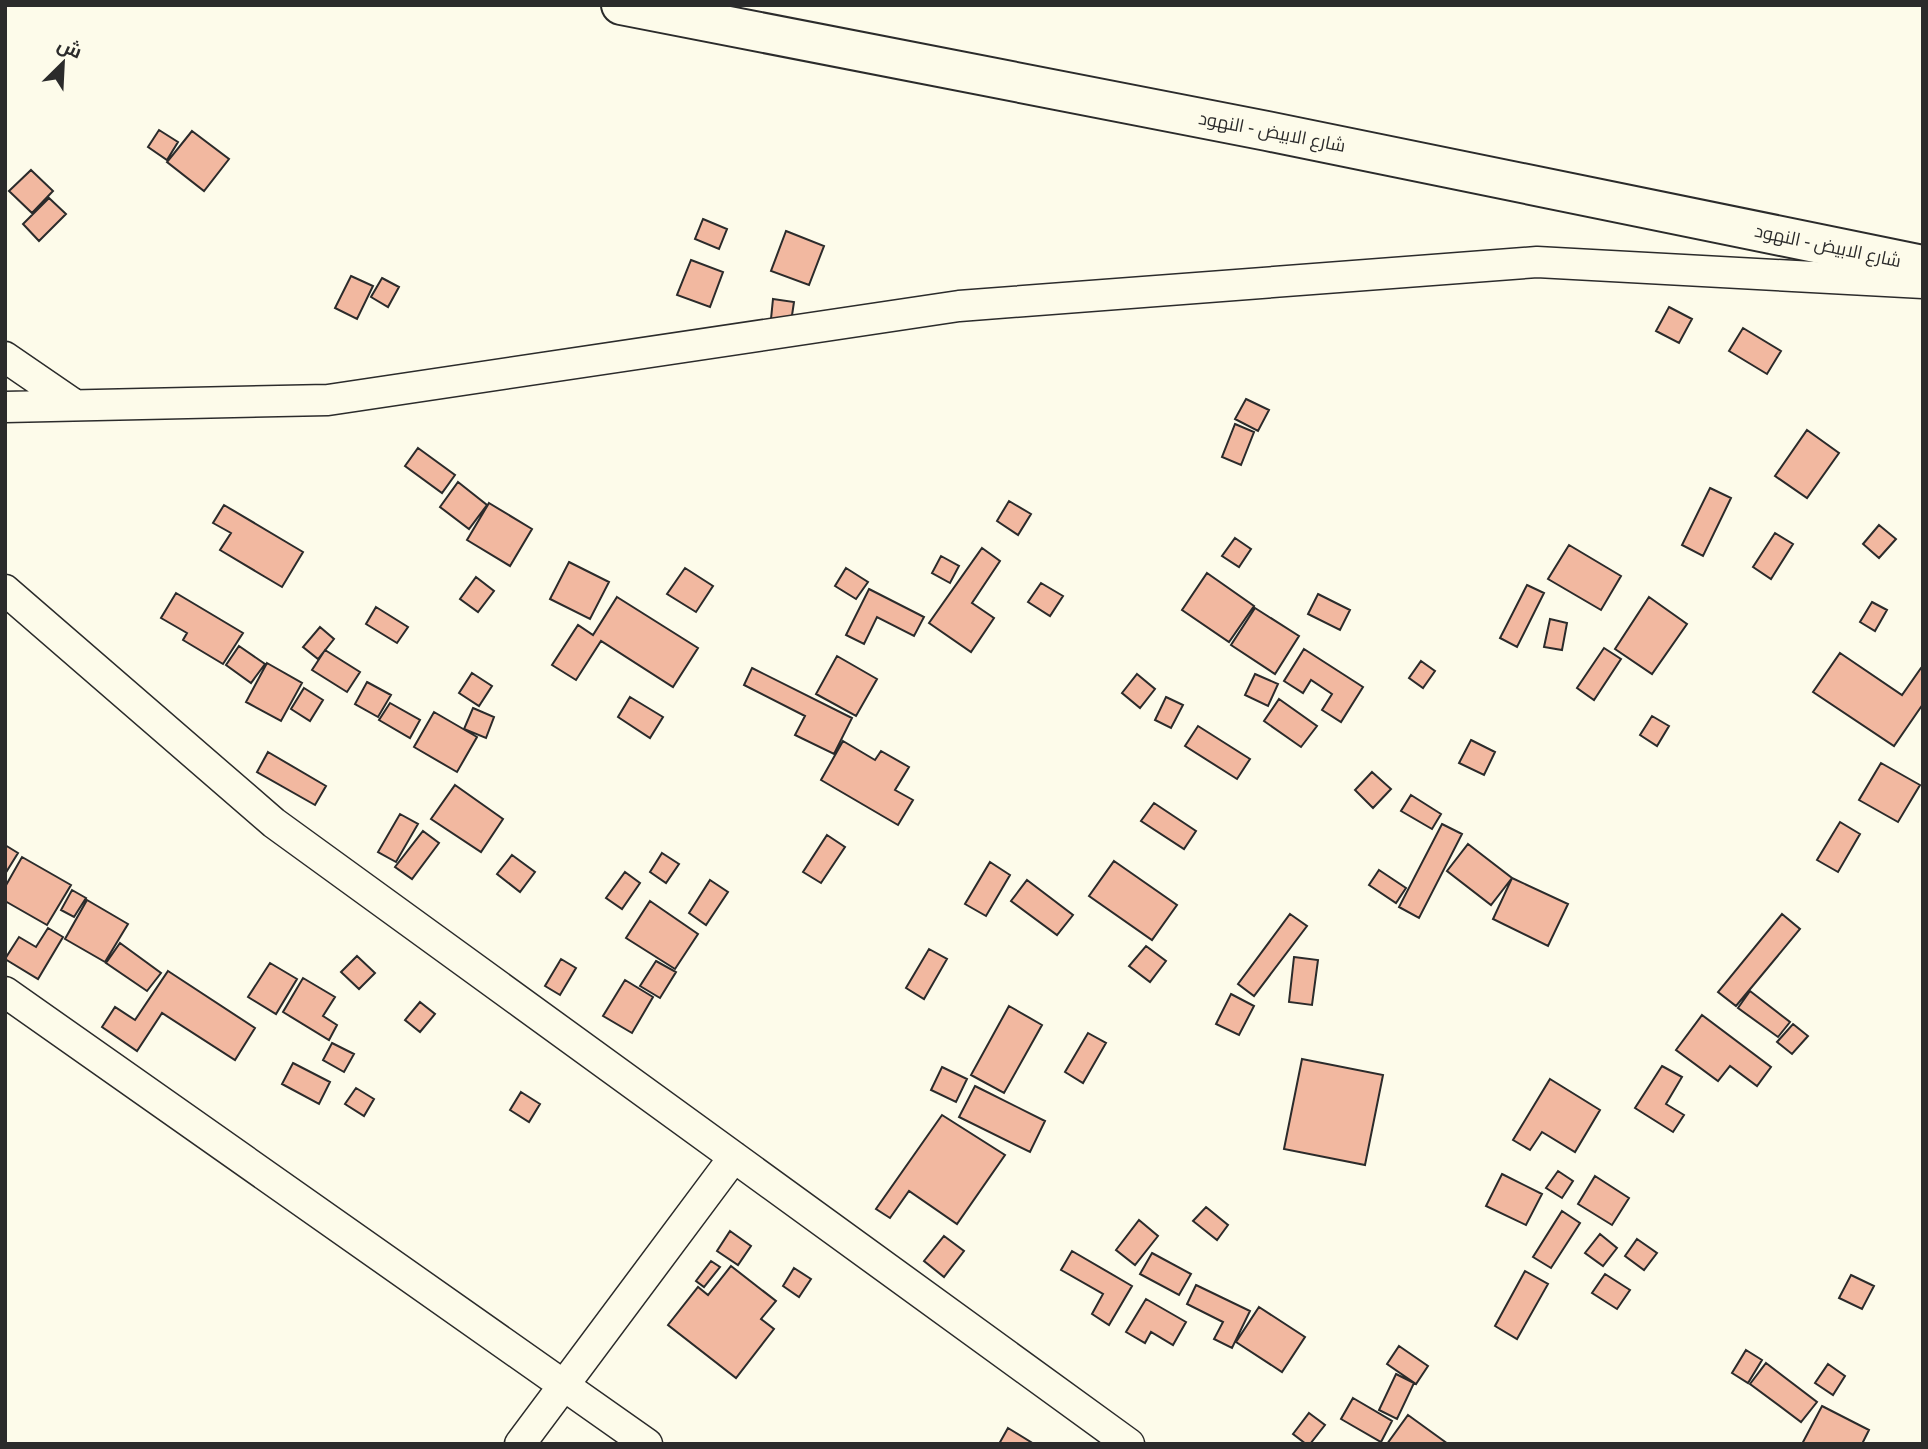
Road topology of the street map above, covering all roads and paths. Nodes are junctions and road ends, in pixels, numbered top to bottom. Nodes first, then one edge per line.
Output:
1 (621, 5) edge
2 (1923, 265) edge
3 (1923, 284) edge
4 (5, 357) edge
5 (75, 405) junction
6 (5, 407) edge
7 (5, 590) edge
8 (5, 992) edge
9 (734, 1157) junction
10 (564, 1385) junction
11 (520, 1444) edge
12 (647, 1444) edge
13 (1129, 1444) edge

1 - 2 highway, شارع الابيض - النهود
3 - 5 street
4 - 5 street
5 - 6 street
7 - 9 street
8 - 10 street
9 - 10 street
9 - 13 street
10 - 11 street
10 - 12 street

